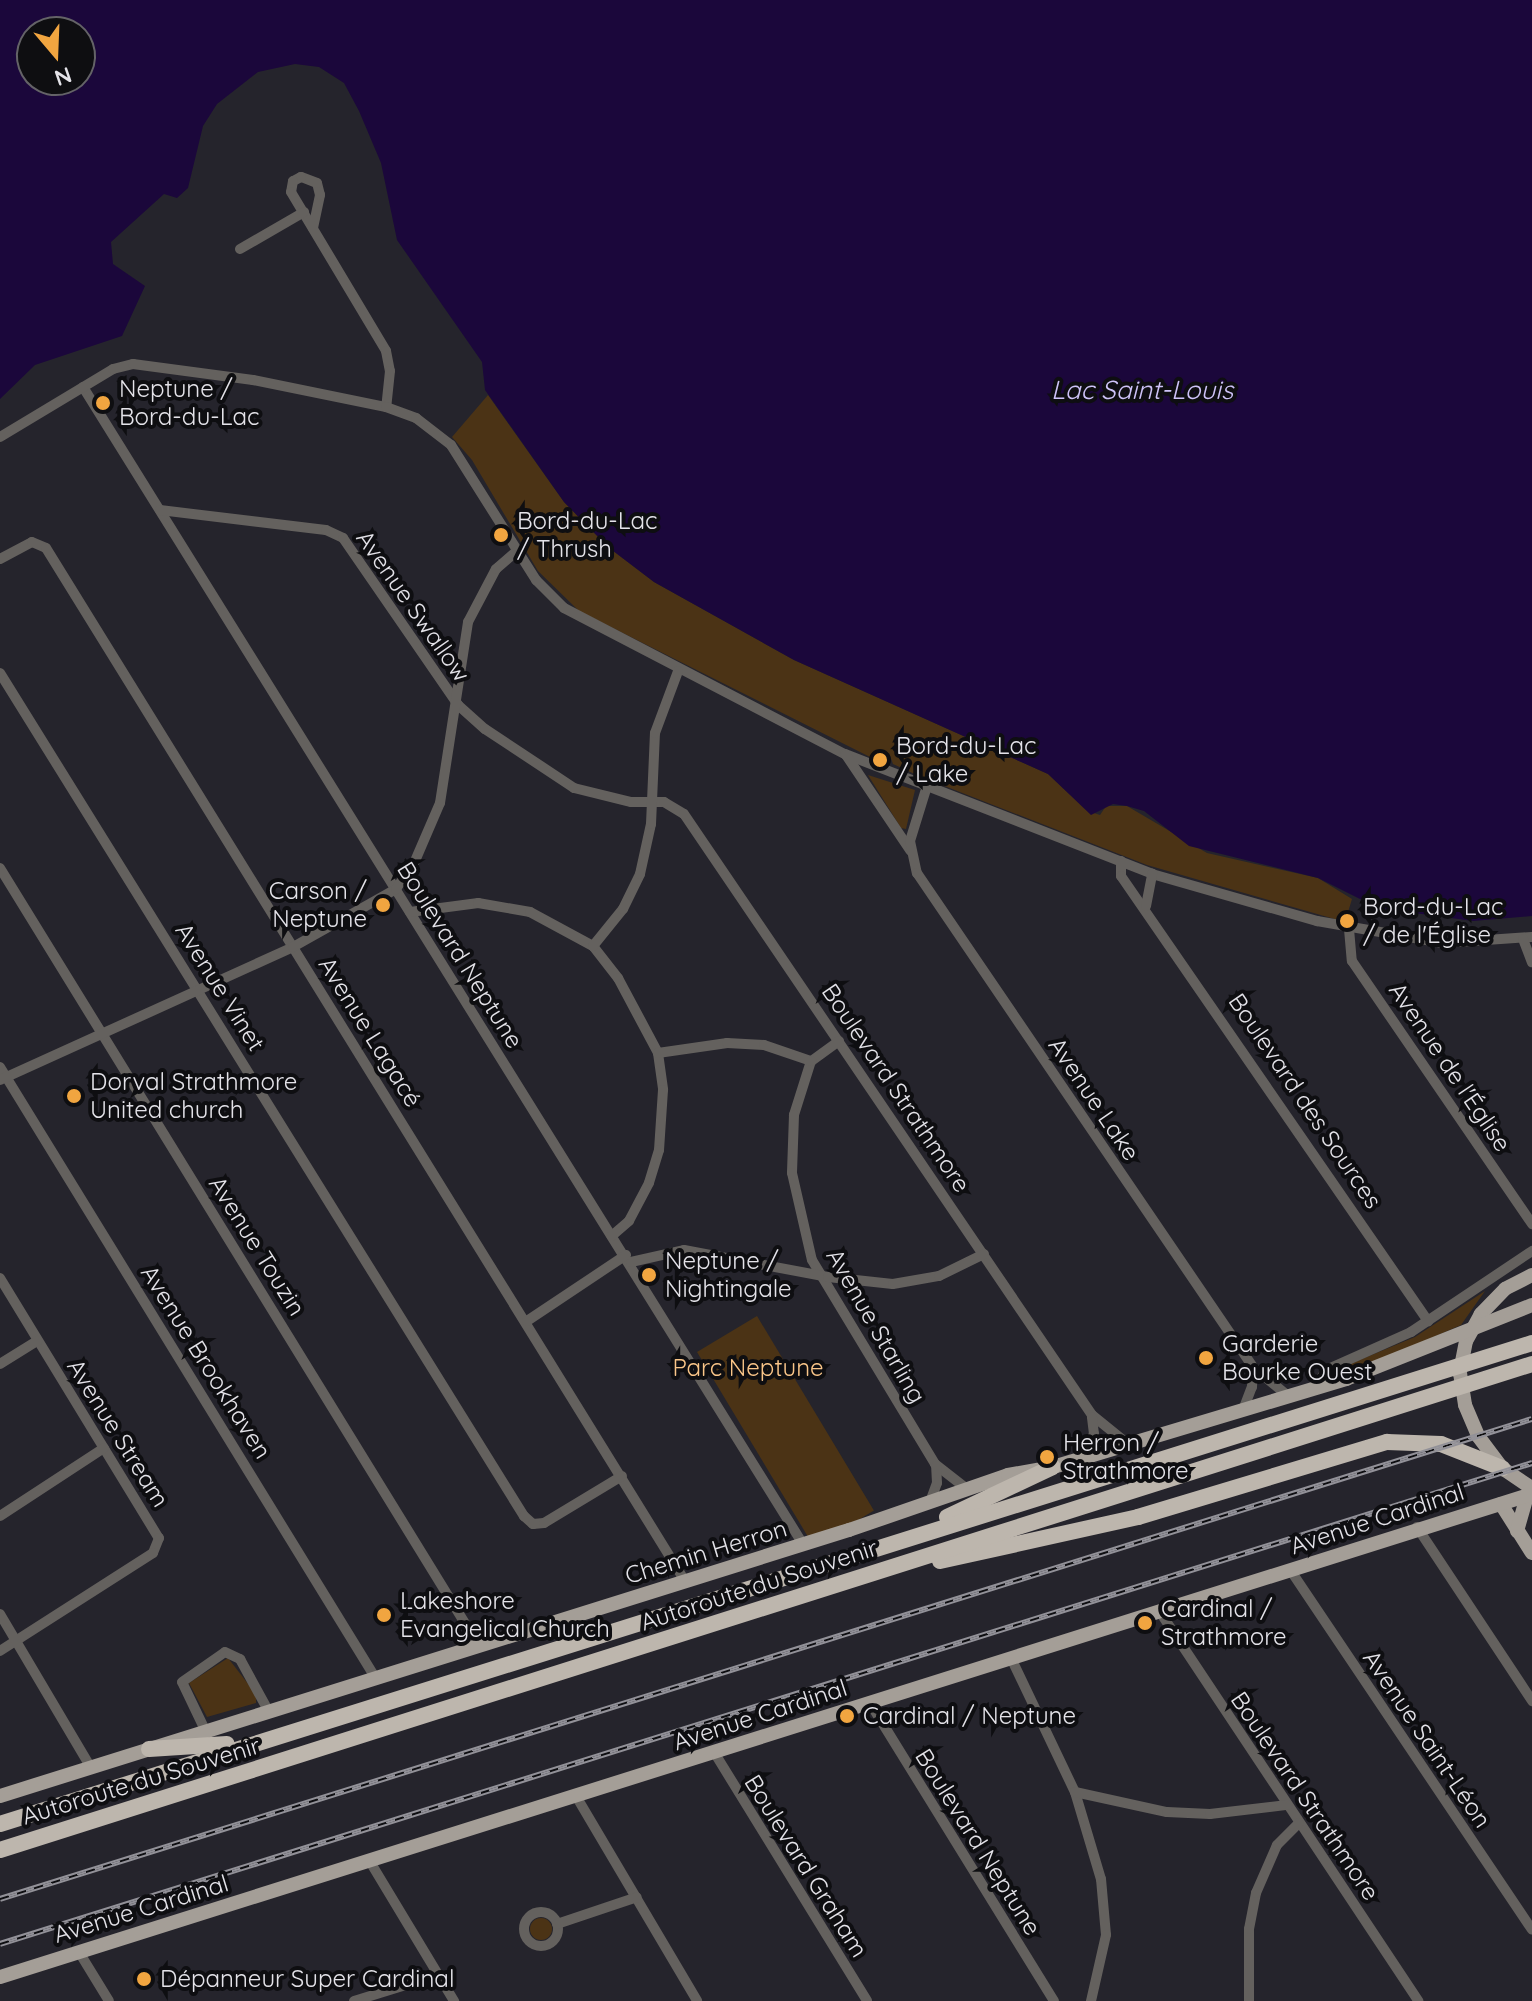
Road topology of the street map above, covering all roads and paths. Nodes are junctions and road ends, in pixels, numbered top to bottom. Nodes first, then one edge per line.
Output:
1 (304, 212) junction
2 (313, 228) junction
3 (240, 249) dead end
4 (83, 387) junction
5 (386, 407) junction
6 (0, 437) edge
7 (160, 510) junction
8 (518, 550) junction
9 (0, 559) edge
10 (678, 671) junction
11 (0, 673) edge
12 (456, 701) junction
13 (845, 754) junction
14 (927, 786) junction
15 (652, 803) junction
16 (910, 850) junction
17 (1121, 861) junction
18 (0, 868) edge
19 (1152, 874) junction
20 (396, 889) junction
21 (1146, 906) junction
22 (410, 912) junction
23 (1349, 929) junction
24 (1528, 938) edge
25 (593, 946) junction
26 (293, 947) junction
27 (1532, 962) edge
28 (198, 989) junction
29 (102, 1033) junction
30 (839, 1041) junction
31 (658, 1053) junction
32 (811, 1061) junction
33 (2, 1075) edge
34 (1532, 1224) edge
35 (612, 1236) junction
36 (1532, 1251) edge
37 (984, 1254) junction
38 (629, 1259) junction
39 (1532, 1275) edge
40 (820, 1276) junction
41 (0, 1278) edge
42 (1525, 1308) edge
43 (527, 1321) junction
44 (1428, 1321) junction
45 (37, 1341) junction
46 (1532, 1343) edge
47 (0, 1364) edge
48 (1532, 1364) edge
49 (1253, 1367) junction
50 (1313, 1388) junction
51 (1288, 1396) junction
52 (1243, 1410) junction
53 (1092, 1415) junction
54 (1128, 1444) junction
55 (104, 1448) junction
56 (1085, 1457) junction
57 (935, 1464) junction
58 (1053, 1467) junction
59 (1502, 1468) junction
60 (622, 1476) junction
61 (967, 1489) junction
62 (1530, 1493) edge
63 (930, 1502) junction
64 (1501, 1504) junction
65 (0, 1516) edge
66 (1417, 1527) junction
67 (1517, 1531) junction
68 (897, 1542) junction
69 (803, 1544) junction
70 (1532, 1553) edge
71 (1291, 1571) junction
72 (872, 1575) junction
73 (685, 1581) junction
74 (1160, 1612) junction
75 (0, 1614) edge
76 (16, 1641) junction
77 (479, 1646) junction
78 (0, 1651) edge
79 (1011, 1658) junction
80 (376, 1679) junction
81 (1532, 1701) edge
82 (870, 1703) junction
83 (269, 1712) junction
84 (206, 1732) junction
85 (280, 1736) junction
86 (149, 1749) junction
87 (714, 1752) junction
88 (91, 1768) junction
89 (1075, 1792) junction
90 (0, 1796) edge
91 (576, 1796) junction
92 (1287, 1805) junction
93 (1299, 1823) junction
94 (0, 1824) edge
95 (0, 1850) edge
96 (369, 1860) junction
97 (637, 1897) junction
98 (557, 1924) dead end
99 (1532, 1929) edge
100 (79, 1952) junction
101 (438, 1975) junction
102 (0, 1977) edge
103 (109, 2001) edge
104 (354, 2001) edge
105 (454, 2001) edge
106 (697, 2001) edge
107 (867, 2001) edge
108 (1054, 2001) edge
109 (1091, 2001) edge
110 (1249, 2001) edge
111 (1418, 2001) edge

1 - 2 street
1 - 2 street
1 - 3 street
2 - 5 street
4 - 5 street
4 - 6 street
4 - 7 street, Boulevard Neptune
5 - 8 street
7 - 12 street, Avenue Swallow
7 - 20 street, Boulevard Neptune
8 - 10 street
8 - 12 street
9 - 26 street, Avenue Lagacé
10 - 13 street
10 - 15 street
11 - 28 street, Avenue Vinet
12 - 15 street, Avenue Swallow
12 - 20 street
13 - 14 street
13 - 16 street, Avenue Lake
14 - 16 street
14 - 17 street
15 - 25 street
15 - 30 street, Boulevard Strathmore
16 - 49 street, Avenue Lake
17 - 19 street
17 - 21 street, Boulevard des Sources
18 - 29 street, Avenue Touzin
19 - 21 street
19 - 23 street
20 - 22 street, Boulevard Neptune
20 - 26 street
21 - 44 street, Boulevard des Sources
22 - 25 street
22 - 35 street, Boulevard Neptune
23 - 24 street
23 - 34 street, Avenue de l'Église
24 - 27 street
25 - 31 street
26 - 28 street
26 - 43 street, Avenue Lagacé
28 - 29 street
28 - 60 street, Avenue Vinet
29 - 33 street
29 - 77 street, Avenue Touzin
30 - 32 street
30 - 37 street, Boulevard Strathmore
31 - 32 street
31 - 35 street
32 - 40 street, Avenue Starling
33 - 80 street, Avenue Brookhaven
35 - 38 street, Boulevard Neptune
36 - 44 street
37 - 40 street
37 - 53 street, Boulevard Strathmore
38 - 40 street
38 - 43 street
38 - 69 street, Boulevard Neptune
39 - 59 main road
40 - 57 street, Avenue Starling
41 - 45 street, Avenue Stream
42 - 50 main road, Chemin Herron
43 - 60 street, Avenue Lagacé
44 - 50 street
45 - 47 street
45 - 55 street, Avenue Stream
46 - 68 highway, Autoroute du Souvenir
48 - 72 highway, Autoroute du Souvenir
49 - 51 street, Avenue Lake
49 - 52 street
50 - 51 main road, Chemin Herron
51 - 52 main road, Chemin Herron
52 - 54 main road, Chemin Herron
53 - 54 street, Boulevard Strathmore
53 - 56 street
54 - 56 main road, Chemin Herron
55 - 65 street
55 - 76 street, Avenue Stream
56 - 58 main road, Chemin Herron
57 - 61 street, Avenue Starling
57 - 63 street
58 - 61 main road, Chemin Herron
58 - 68 highway
59 - 62 main road
59 - 72 highway
60 - 73 street, Avenue Lagacé
61 - 63 main road, Chemin Herron
62 - 64 main road, Avenue Cardinal
62 - 67 main road
63 - 69 main road, Chemin Herron
64 - 66 main road, Avenue Cardinal
64 - 67 main road
66 - 71 main road, Avenue Cardinal
66 - 81 street
67 - 70 main road
68 - 85 highway, Autoroute du Souvenir
69 - 73 main road, Chemin Herron
71 - 74 main road, Avenue Cardinal
71 - 99 street, Avenue Saint-Léon
72 - 95 highway, Autoroute du Souvenir
73 - 77 main road, Chemin Herron
74 - 79 main road, Avenue Cardinal
74 - 92 street, Boulevard Strathmore
75 - 76 street
76 - 78 street
76 - 88 street
77 - 80 main road, Chemin Herron
79 - 82 main road, Avenue Cardinal
79 - 89 street
80 - 83 main road, Chemin Herron
82 - 87 main road, Avenue Cardinal
82 - 108 street, Boulevard Neptune
83 - 84 main road, Chemin Herron
83 - 84 street
84 - 86 main road, Chemin Herron
85 - 86 highway
85 - 94 highway, Autoroute du Souvenir
86 - 88 main road, Chemin Herron
87 - 91 main road, Avenue Cardinal
87 - 107 street, Boulevard Graham
88 - 90 main road, Chemin Herron
89 - 92 street
89 - 109 street
91 - 96 main road, Avenue Cardinal
91 - 97 street
92 - 93 street, Boulevard Strathmore
93 - 110 street
93 - 111 street, Boulevard Strathmore
96 - 100 main road, Avenue Cardinal
96 - 101 street
97 - 98 street
97 - 106 street
100 - 102 main road, Avenue Cardinal
100 - 103 street
101 - 104 street
101 - 105 street

